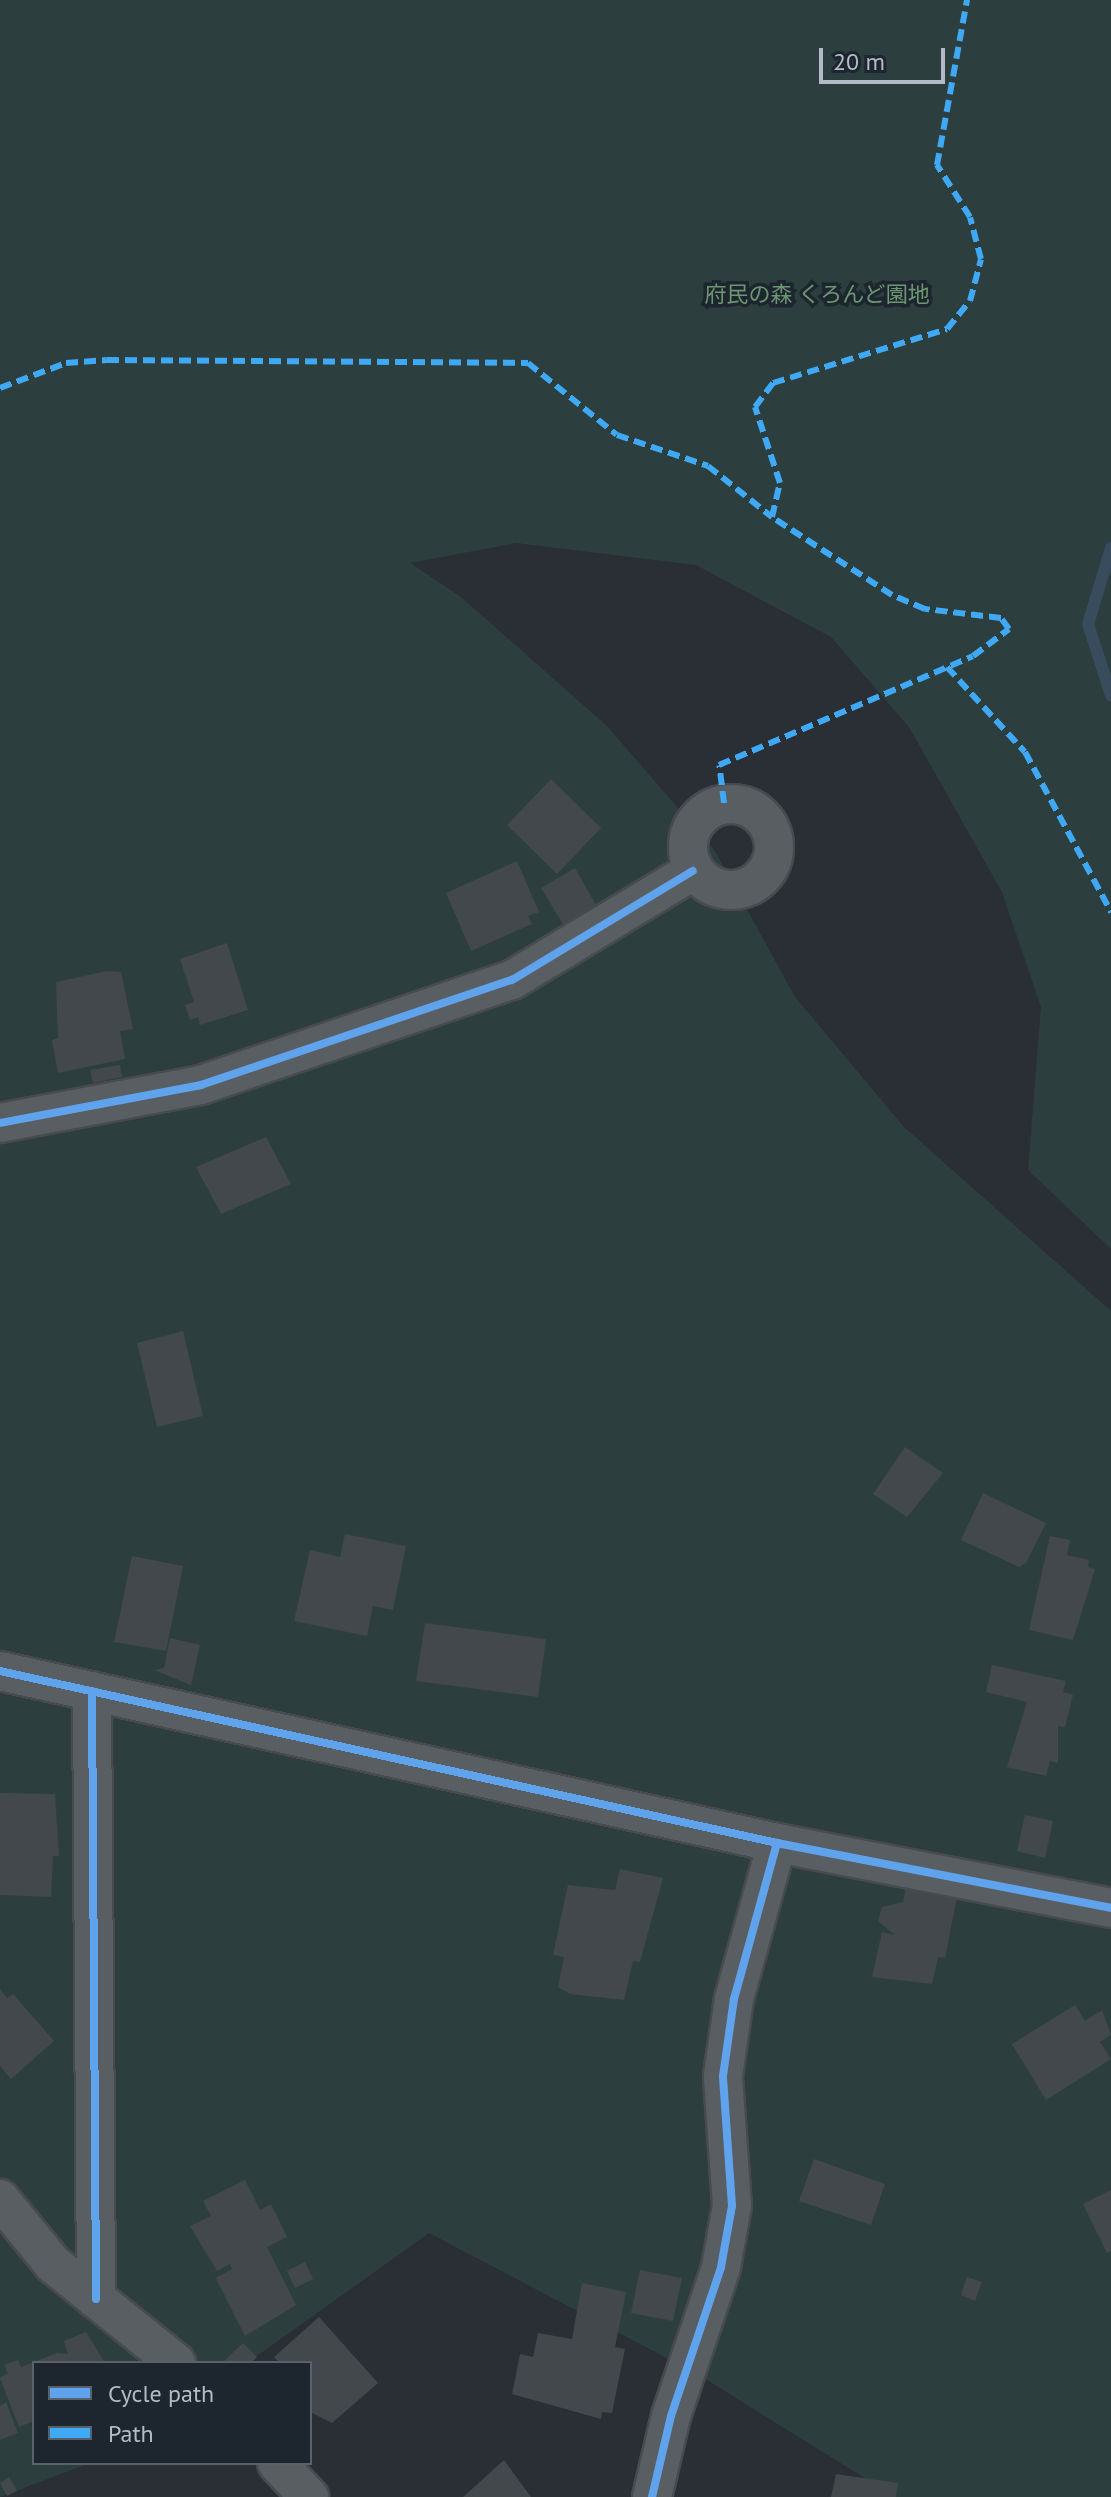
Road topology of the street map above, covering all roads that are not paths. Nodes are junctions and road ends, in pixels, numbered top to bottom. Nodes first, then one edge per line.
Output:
1 (693, 871) dead end
2 (0, 1123) edge
3 (0, 1671) edge
4 (92, 1691) junction
5 (777, 1843) junction
6 (1111, 1908) edge
7 (0, 2199) edge
8 (96, 2299) junction
9 (174, 2361) edge
10 (279, 2465) edge
11 (309, 2497) edge
12 (652, 2497) edge

1 - 2 street
3 - 4 street
4 - 5 street
4 - 8 street
5 - 6 street
5 - 12 street
7 - 8 street
8 - 9 street
10 - 11 street

